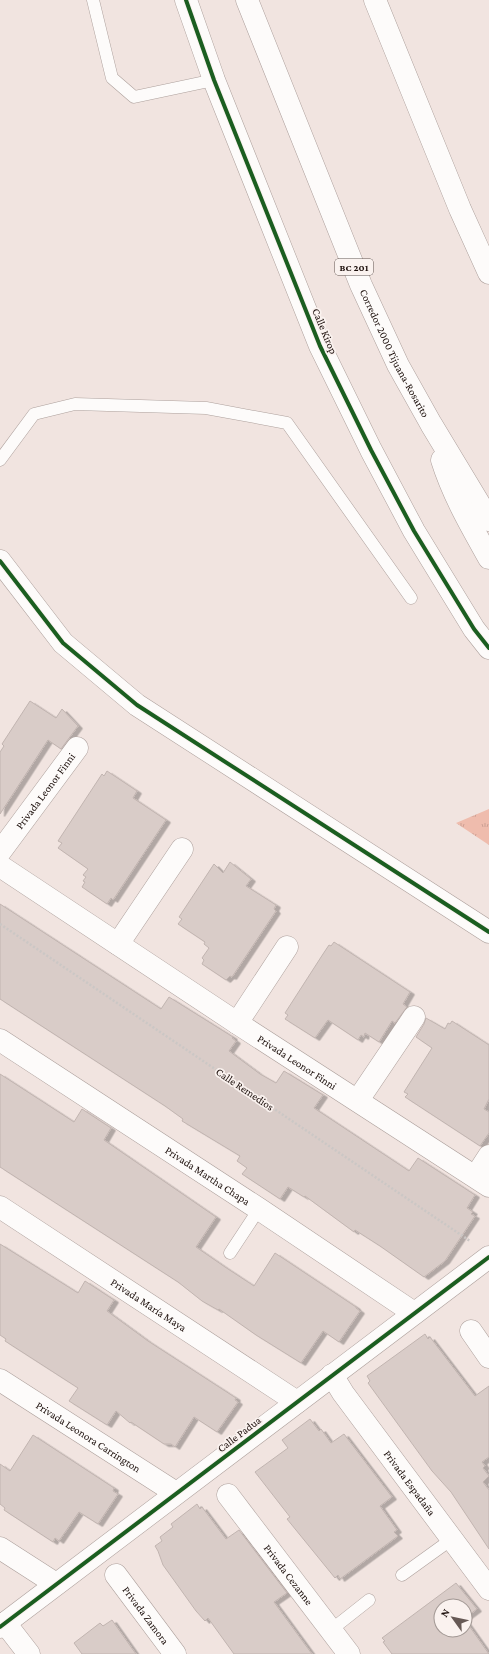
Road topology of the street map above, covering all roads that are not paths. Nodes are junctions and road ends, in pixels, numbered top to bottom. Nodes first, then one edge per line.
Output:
1 (93, 0) edge
2 (186, 0) edge
3 (247, 0) edge
4 (375, 0) edge
5 (214, 80) junction
6 (489, 273) edge
7 (431, 424) junction
8 (0, 460) edge
9 (489, 520) edge
10 (489, 558) edge
11 (0, 561) edge
12 (411, 598) dead end
13 (489, 648) edge
14 (77, 748) dead end
15 (182, 849) dead end
16 (0, 852) edge
17 (0, 866) edge
18 (489, 932) edge
19 (118, 944) junction
20 (287, 947) dead end
21 (414, 1017) dead end
22 (237, 1022) junction
23 (0, 1040) edge
24 (358, 1100) junction
25 (489, 1156) edge
26 (482, 1181) edge
27 (0, 1207) edge
28 (259, 1208) junction
29 (482, 1251) edge
30 (230, 1253) dead end
31 (414, 1313) junction
32 (470, 1331) dead end
33 (489, 1357) edge
34 (332, 1375) junction
35 (0, 1380) edge
36 (297, 1402) junction
37 (176, 1493) junction
38 (228, 1494) dead end
39 (452, 1539) junction
40 (0, 1548) edge
41 (116, 1575) dead end
42 (402, 1575) dead end
43 (56, 1584) junction
44 (489, 1589) edge
45 (369, 1600) dead end
46 (2, 1625) edge
47 (331, 1630) junction
48 (167, 1651) edge
49 (29, 1654) edge
50 (349, 1654) edge

1 - 5 lane
2 - 5 main road, Calle Kirop
3 - 7 main road, Corredor 2000 Tijuana-Rosarito / BC 201
4 - 6 main road
5 - 13 main road, Calle Kirop
7 - 9 main road, Corredor 2000 Tijuana-Rosarito / BC 201
7 - 10 main road
8 - 12 lane
11 - 18 main road
14 - 16 main road, Privada Leonor Finni
15 - 19 main road
17 - 19 main road, Privada Leonor Finni
19 - 22 main road, Privada Leonor Finni
20 - 22 main road
21 - 24 main road
22 - 24 main road, Privada Leonor Finni
23 - 28 main road, Privada Martha Chapa
24 - 26 main road, Privada Leonor Finni
25 - 26 main road, Privada Leonor Finni
27 - 36 main road, Privada María Maya
28 - 30 lane
28 - 31 main road, Privada Martha Chapa
29 - 31 main road, Calle Padua
31 - 34 main road, Calle Padua
32 - 33 main road
34 - 36 main road, Calle Padua
34 - 39 main road, Privada Espadaña
35 - 37 main road, Privada Leonora Carrington
36 - 37 main road, Calle Padua
37 - 43 main road, Calle Padua
38 - 47 main road, Privada Cezanne
39 - 42 lane
39 - 44 main road, Privada Espadaña
40 - 43 main road
41 - 48 main road, Privada Zamora
43 - 46 main road, Calle Padua
45 - 47 lane
46 - 49 main road
47 - 50 main road, Privada Cezanne

